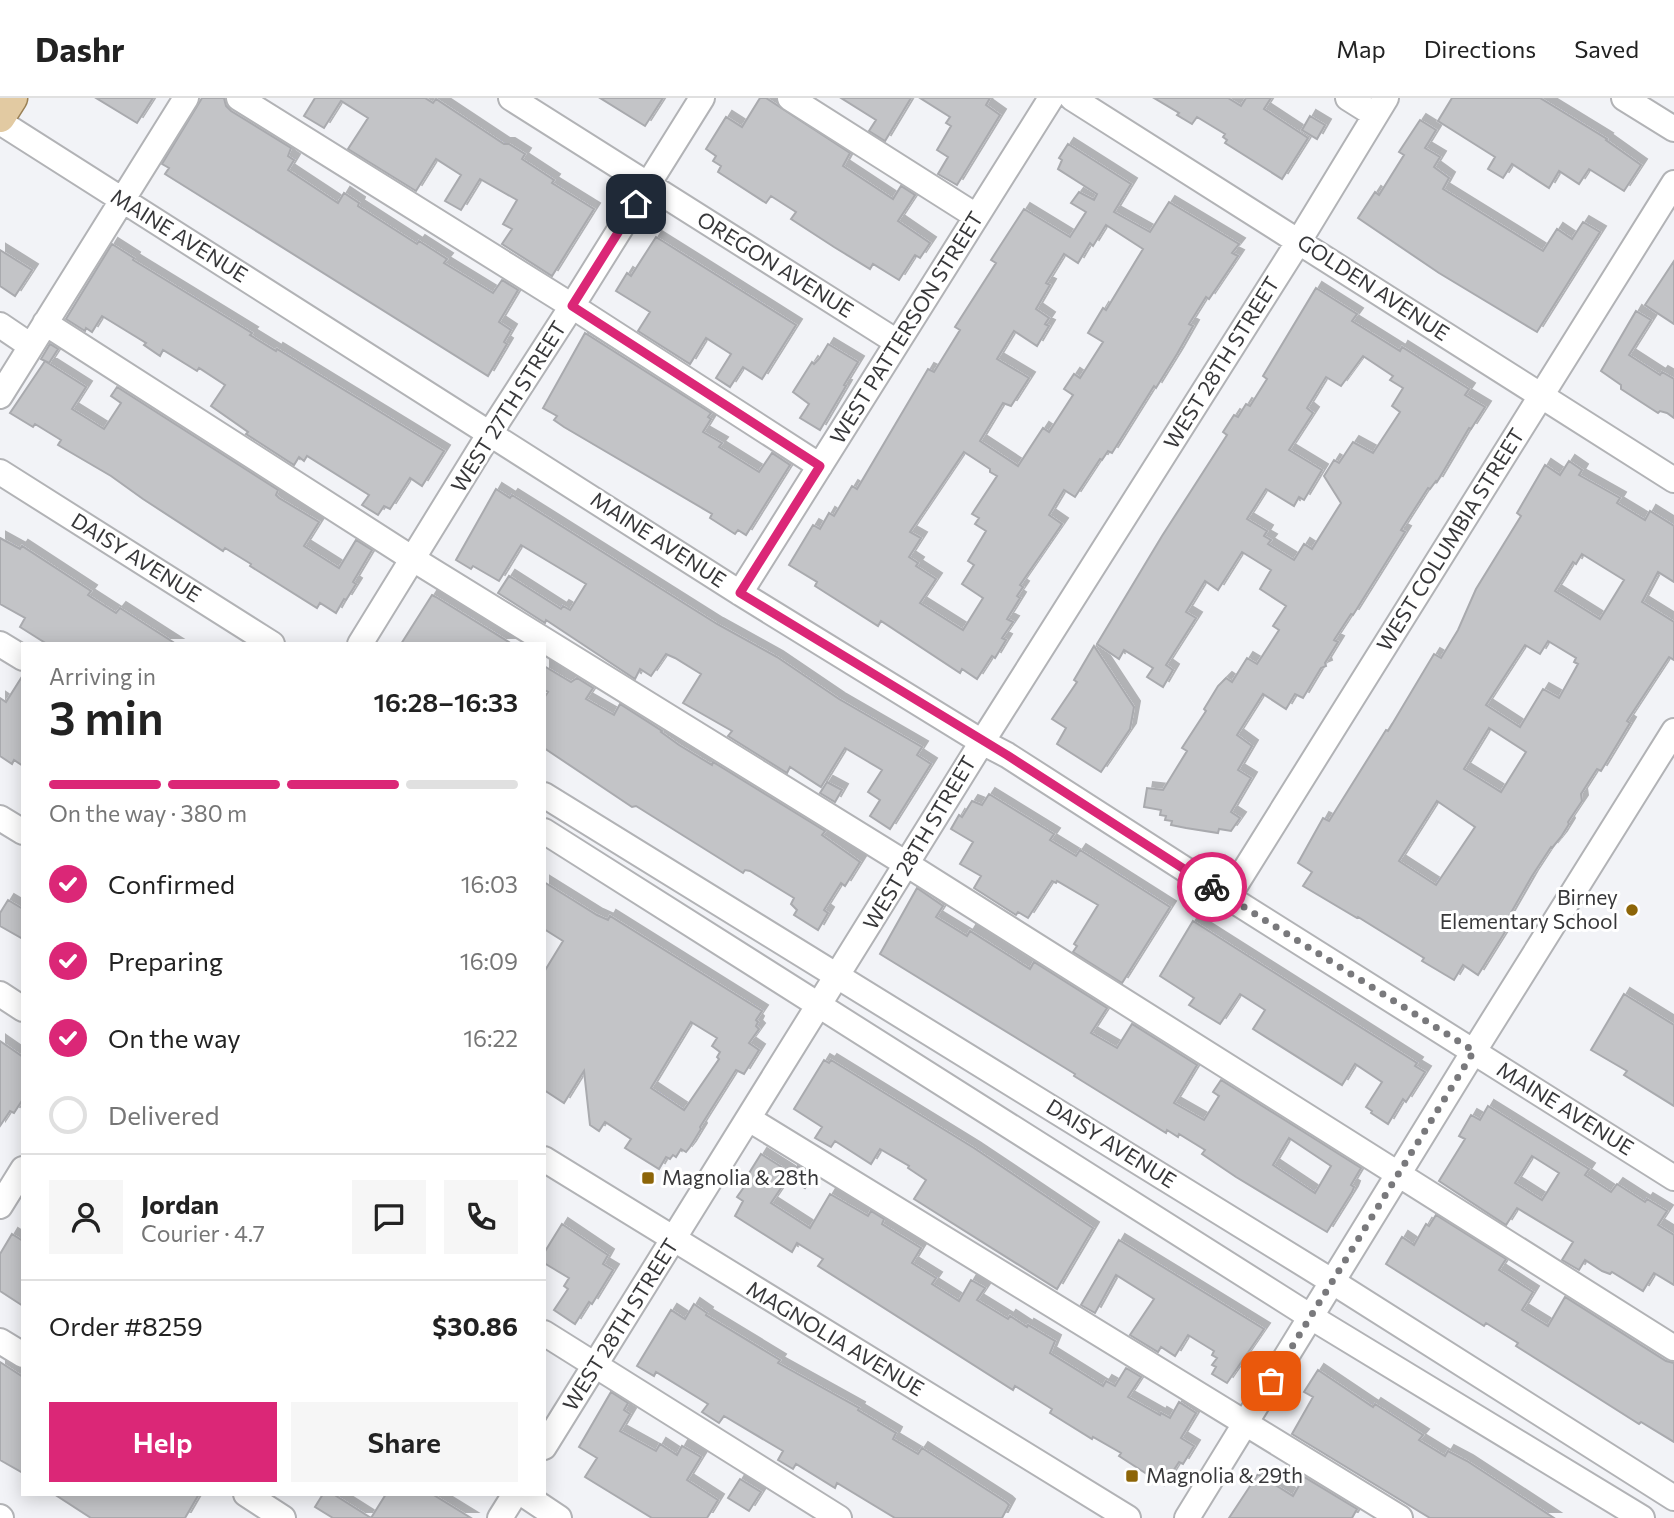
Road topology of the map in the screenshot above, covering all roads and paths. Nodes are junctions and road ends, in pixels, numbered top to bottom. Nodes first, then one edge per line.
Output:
1 (12, 98) edge
2 (186, 98) edge
3 (239, 98) edge
4 (511, 98) edge
5 (702, 98) edge
6 (790, 98) edge
7 (1051, 98) edge
8 (1072, 98) edge
9 (1348, 98) edge
10 (1624, 98) edge
11 (1381, 107) edge
12 (0, 120) edge
13 (1674, 130) edge
14 (1674, 183) edge
15 (648, 184) junction
16 (123, 201) junction
17 (976, 216) junction
18 (1299, 240) junction
19 (572, 306) junction
20 (45, 323) junction
21 (0, 325) edge
22 (897, 342) junction
23 (31, 346) junction
24 (1541, 395) junction
25 (0, 396) edge
26 (490, 433) junction
27 (820, 466) junction
28 (0, 471) edge
29 (1674, 480) edge
30 (413, 559) junction
31 (740, 593) junction
32 (268, 642) edge
33 (361, 642) edge
34 (0, 644) edge
35 (21, 657) edge
36 (1674, 731) edge
37 (982, 742) junction
38 (546, 796) edge
39 (0, 818) edge
40 (21, 831) edge
41 (546, 832) edge
42 (908, 865) junction
43 (1228, 897) junction
44 (839, 975) junction
45 (0, 994) edge
46 (818, 1006) junction
47 (21, 1008) edge
48 (1474, 1051) junction
49 (749, 1119) junction
50 (546, 1160) edge
51 (1400, 1174) junction
52 (15, 1175) edge
53 (1674, 1178) edge
54 (0, 1206) edge
55 (675, 1240) junction
56 (1333, 1282) junction
57 (1311, 1317) junction
58 (546, 1334) edge
59 (0, 1341) edge
60 (1674, 1348) edge
61 (21, 1354) edge
62 (596, 1365) junction
63 (1245, 1424) junction
64 (546, 1444) edge
65 (249, 1496) edge
66 (513, 1496) edge
67 (526, 1496) edge
68 (1674, 1498) edge
69 (283, 1518) edge
70 (500, 1518) edge
71 (559, 1518) edge
72 (839, 1518) edge
73 (1128, 1518) edge
74 (1187, 1518) edge
75 (1399, 1518) edge
76 (1642, 1518) edge

1 - 12 main road
2 - 16 street
3 - 19 street
4 - 15 street, OREGON AVENUE
5 - 15 street, WEST 27TH STREET
6 - 17 street
7 - 17 street, WEST PATTERSON STREET
8 - 18 street, GOLDEN AVENUE
9 - 11 street
10 - 13 street
11 - 18 street, WEST 28TH STREET
12 - 16 street, MAINE AVENUE
14 - 24 street, WEST COLUMBIA STREET
15 - 19 street, WEST 27TH STREET
15 - 22 street, OREGON AVENUE
16 - 20 street
16 - 26 street, MAINE AVENUE
17 - 22 street, WEST PATTERSON STREET
18 - 24 street, GOLDEN AVENUE
18 - 37 street, WEST 28TH STREET
19 - 26 street, WEST 27TH STREET
19 - 27 street
20 - 23 street
20 - 30 street
21 - 23 street
22 - 27 street, WEST PATTERSON STREET
23 - 25 street
24 - 29 street, GOLDEN AVENUE
24 - 43 street, WEST COLUMBIA STREET
26 - 30 street, WEST 27TH STREET
26 - 31 street, MAINE AVENUE
27 - 31 street, WEST PATTERSON STREET
28 - 32 street, DAISY AVENUE
30 - 33 street, WEST 27TH STREET
30 - 42 street
31 - 37 street, MAINE AVENUE
34 - 35 street
36 - 48 street
37 - 42 street, WEST 28TH STREET
37 - 43 street, MAINE AVENUE
38 - 44 street, DAISY AVENUE
39 - 40 street
41 - 46 street, DAISY AVENUE
42 - 44 street, WEST 28TH STREET
42 - 51 street
43 - 48 street, MAINE AVENUE
44 - 46 street, WEST 28TH STREET
44 - 56 street, DAISY AVENUE
45 - 47 street
46 - 49 street, WEST 28TH STREET
46 - 57 street, DAISY AVENUE
48 - 51 street
48 - 53 street, MAINE AVENUE
49 - 55 street, WEST 28TH STREET
49 - 63 street
50 - 55 street, MAGNOLIA AVENUE
51 - 56 street
51 - 60 street
52 - 54 street
55 - 62 street, WEST 28TH STREET
55 - 73 street, MAGNOLIA AVENUE
56 - 57 street
56 - 68 street, DAISY AVENUE
57 - 63 street
57 - 76 street, DAISY AVENUE
58 - 62 street
59 - 61 street
62 - 64 street, WEST 28TH STREET
62 - 72 street
63 - 74 street
63 - 75 street
65 - 69 street
66 - 70 street
67 - 71 street

